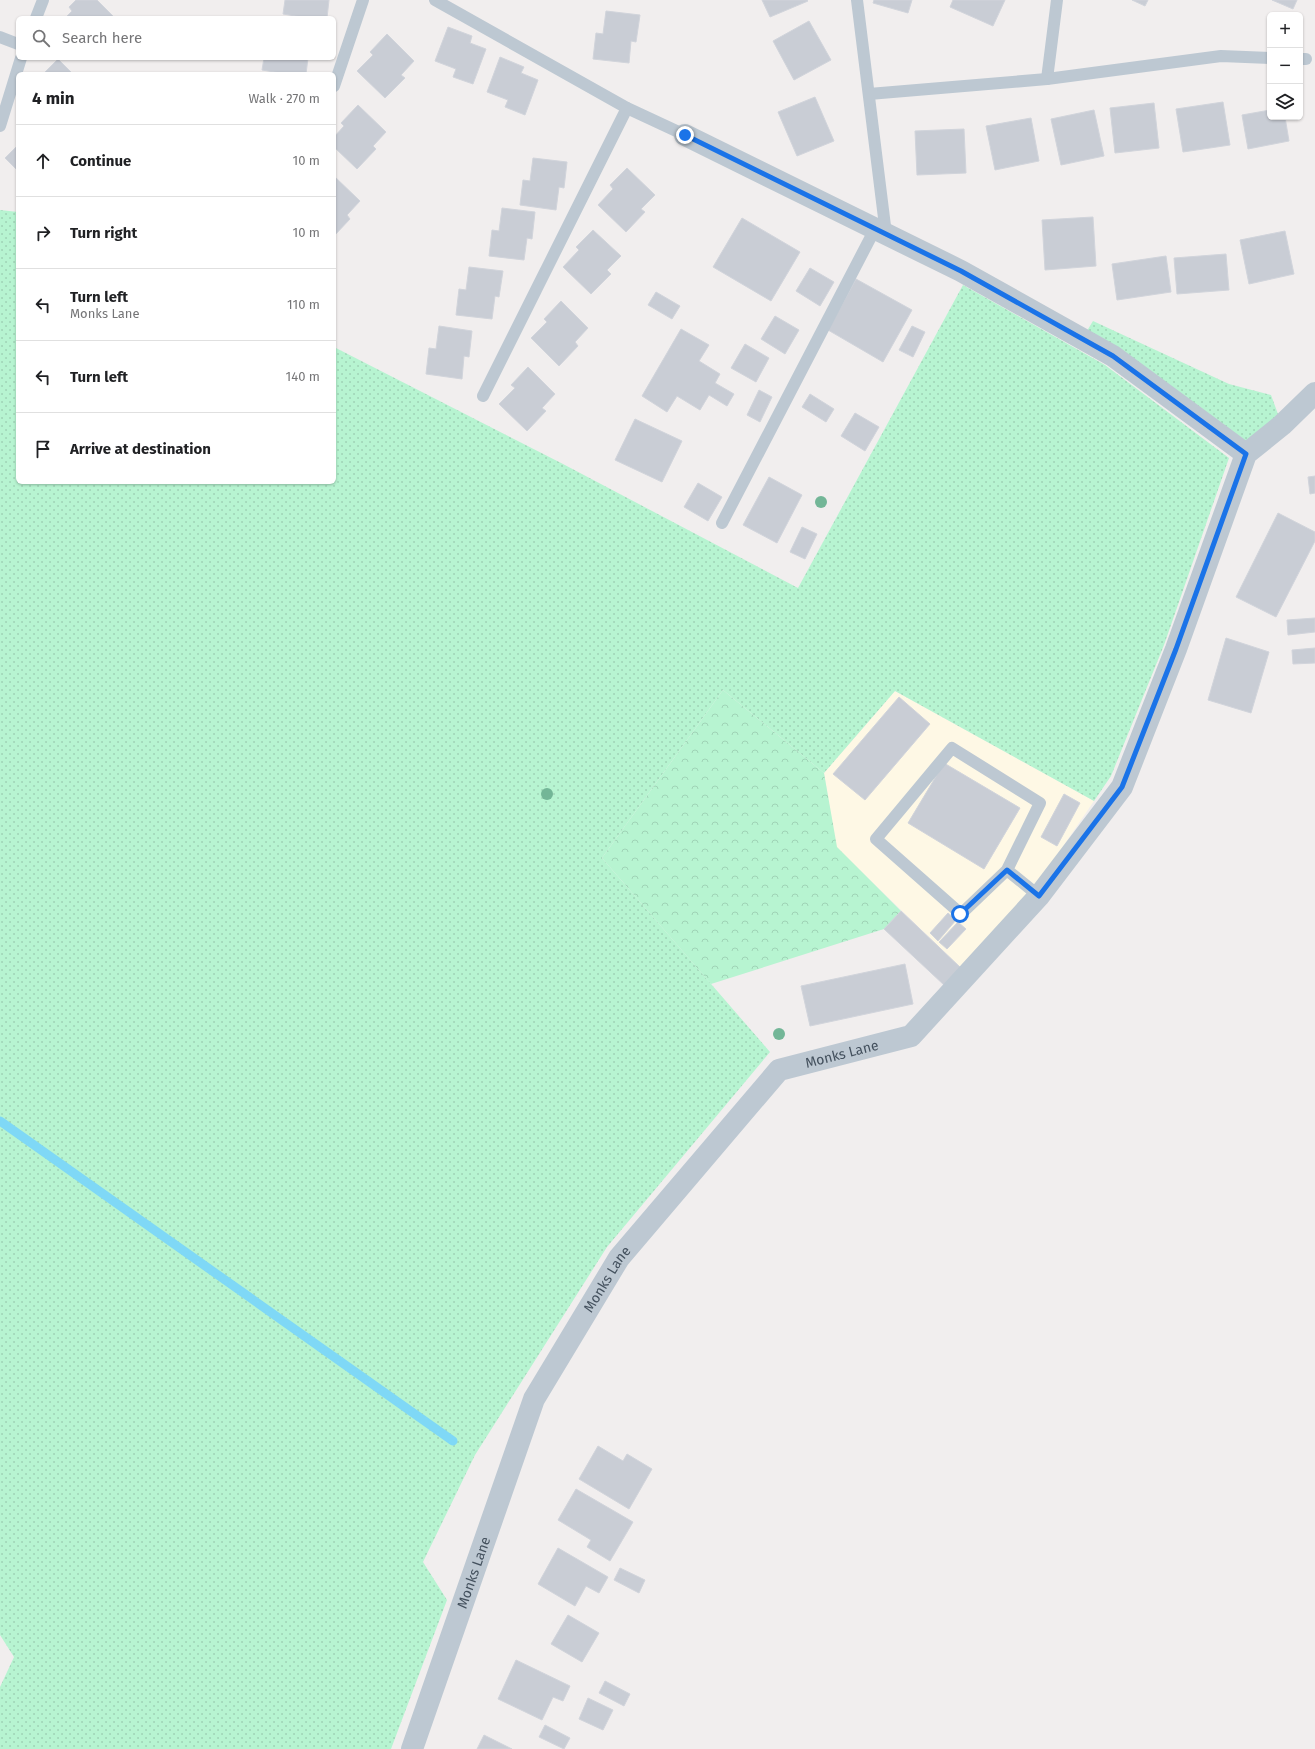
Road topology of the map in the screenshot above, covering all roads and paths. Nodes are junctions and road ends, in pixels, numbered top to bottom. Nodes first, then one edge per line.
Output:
1 (43, 0) edge
2 (363, 0) edge
3 (435, 0) edge
4 (857, 0) edge
5 (1057, 0) edge
6 (37, 16) edge
7 (0, 37) edge
8 (16, 43) edge
9 (1267, 58) edge
10 (20, 60) edge
11 (17, 72) edge
12 (16, 74) edge
13 (1046, 79) junction
14 (336, 80) edge
15 (869, 94) junction
16 (627, 108) junction
17 (0, 126) edge
18 (685, 135) joint
19 (881, 232) junction
20 (1315, 393) edge
21 (483, 396) dead end
22 (1246, 454) junction
23 (722, 523) dead end
24 (1007, 870) junction
25 (1039, 896) junction
26 (412, 1749) edge

1 - 6 lane
2 - 14 lane
3 - 16 lane
4 - 15 lane
5 - 13 lane
7 - 8 lane
9 - 13 lane
10 - 11 lane
12 - 17 lane
13 - 15 lane
15 - 19 lane
16 - 18 lane
16 - 21 lane
18 - 19 street
19 - 22 street
19 - 23 lane
20 - 22 street
22 - 25 street, Monks Lane
24 - 24 lane
24 - 25 lane
25 - 26 street, Monks Lane

